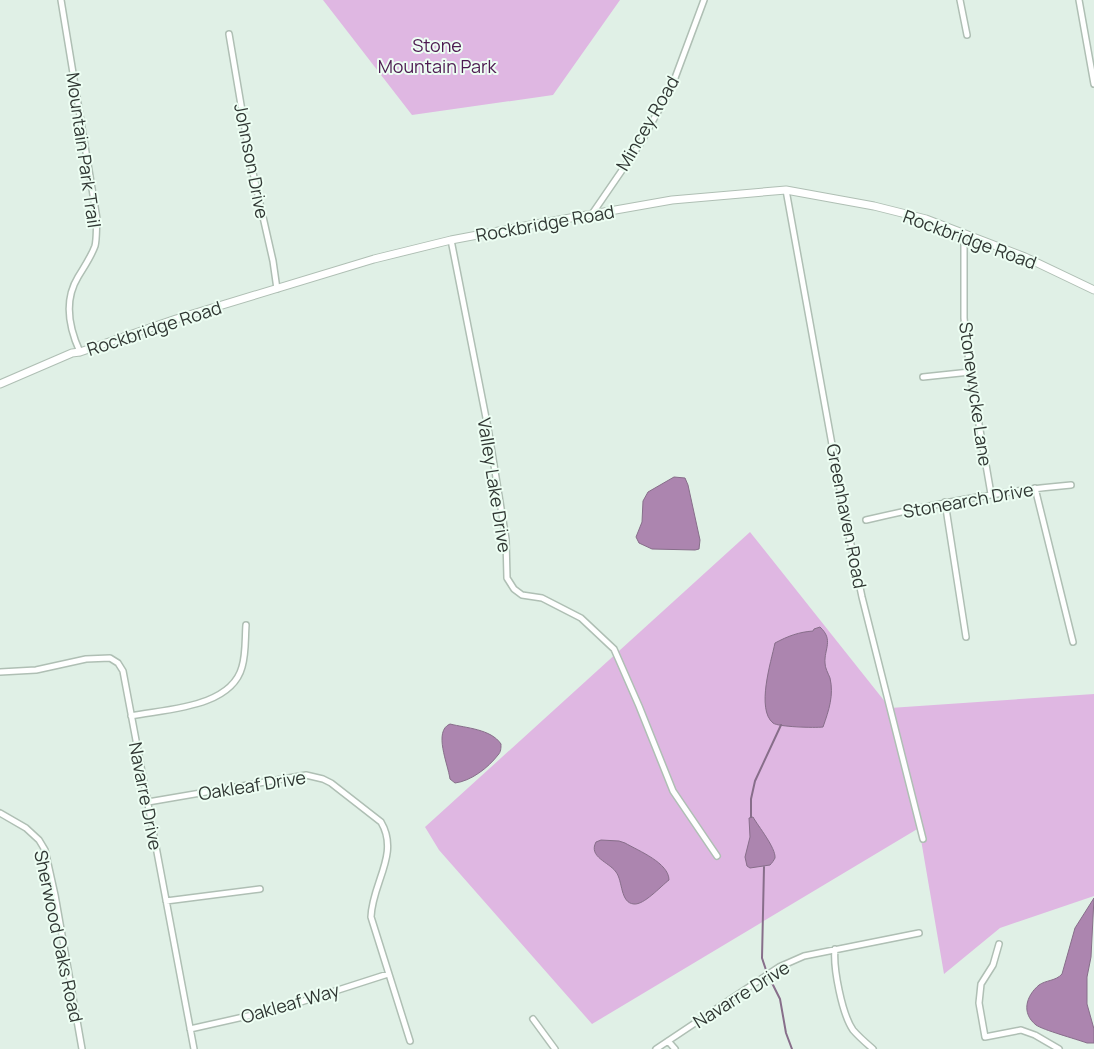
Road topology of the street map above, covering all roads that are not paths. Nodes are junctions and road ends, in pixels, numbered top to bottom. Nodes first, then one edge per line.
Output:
1 (62, 0) edge
2 (704, 0) edge
3 (960, 0) edge
4 (1079, 0) edge
5 (229, 34) dead end
6 (967, 35) dead end
7 (1094, 84) edge
8 (786, 190) junction
9 (592, 214) junction
10 (964, 234) junction
11 (451, 240) junction
12 (277, 289) junction
13 (1094, 290) edge
14 (80, 352) junction
15 (970, 372) junction
16 (923, 377) dead end
17 (0, 384) edge
18 (1071, 485) dead end
19 (1035, 488) junction
20 (991, 494) junction
21 (945, 502) junction
22 (866, 520) dead end
23 (246, 624) dead end
24 (966, 637) dead end
25 (1073, 642) dead end
26 (0, 672) edge
27 (131, 716) junction
28 (148, 802) junction
29 (0, 813) edge
30 (923, 839) dead end
31 (717, 856) dead end
32 (260, 889) dead end
33 (166, 901) junction
34 (919, 933) dead end
35 (999, 944) dead end
36 (835, 949) junction
37 (388, 974) junction
38 (533, 1019) dead end
39 (190, 1029) junction
40 (410, 1041) dead end
41 (668, 1041) junction
42 (82, 1049) edge
43 (194, 1049) edge
44 (555, 1049) edge
45 (656, 1049) edge
46 (676, 1049) edge
47 (873, 1049) edge
48 (1059, 1049) edge

1 - 14 street, Mountain Park Trail
2 - 9 street, Mincey Road
3 - 6 street
4 - 7 street
5 - 12 street, Johnson Drive
8 - 9 main road, Rockbridge Road
8 - 10 main road, Rockbridge Road
8 - 30 street, Greenhaven Road
9 - 11 main road, Rockbridge Road
10 - 13 main road, Rockbridge Road
10 - 15 street, Stonewycke Lane
11 - 12 main road, Rockbridge Road
11 - 31 street, Valley Lake Drive
12 - 14 main road, Rockbridge Road
14 - 17 main road, Rockbridge Road
15 - 16 street
15 - 20 street, Stonewycke Lane
18 - 19 street, Stonearch Drive
19 - 20 street, Stonearch Drive
19 - 25 street
20 - 21 street, Stonearch Drive
21 - 22 street, Stonearch Drive
21 - 24 street
23 - 27 street
26 - 27 street, Navarre Drive
27 - 28 street, Navarre Drive
28 - 33 street, Navarre Drive
28 - 37 street, Oakleaf Drive
29 - 42 street, Sherwood Oaks Road
32 - 33 street
33 - 39 street, Navarre Drive
34 - 36 street, Navarre Drive
35 - 48 street
36 - 41 street, Navarre Drive
36 - 47 street
37 - 39 street, Oakleaf Way
37 - 40 street, Oakleaf Drive
38 - 44 street
39 - 43 street, Navarre Drive
41 - 45 street, Navarre Drive
41 - 46 street

